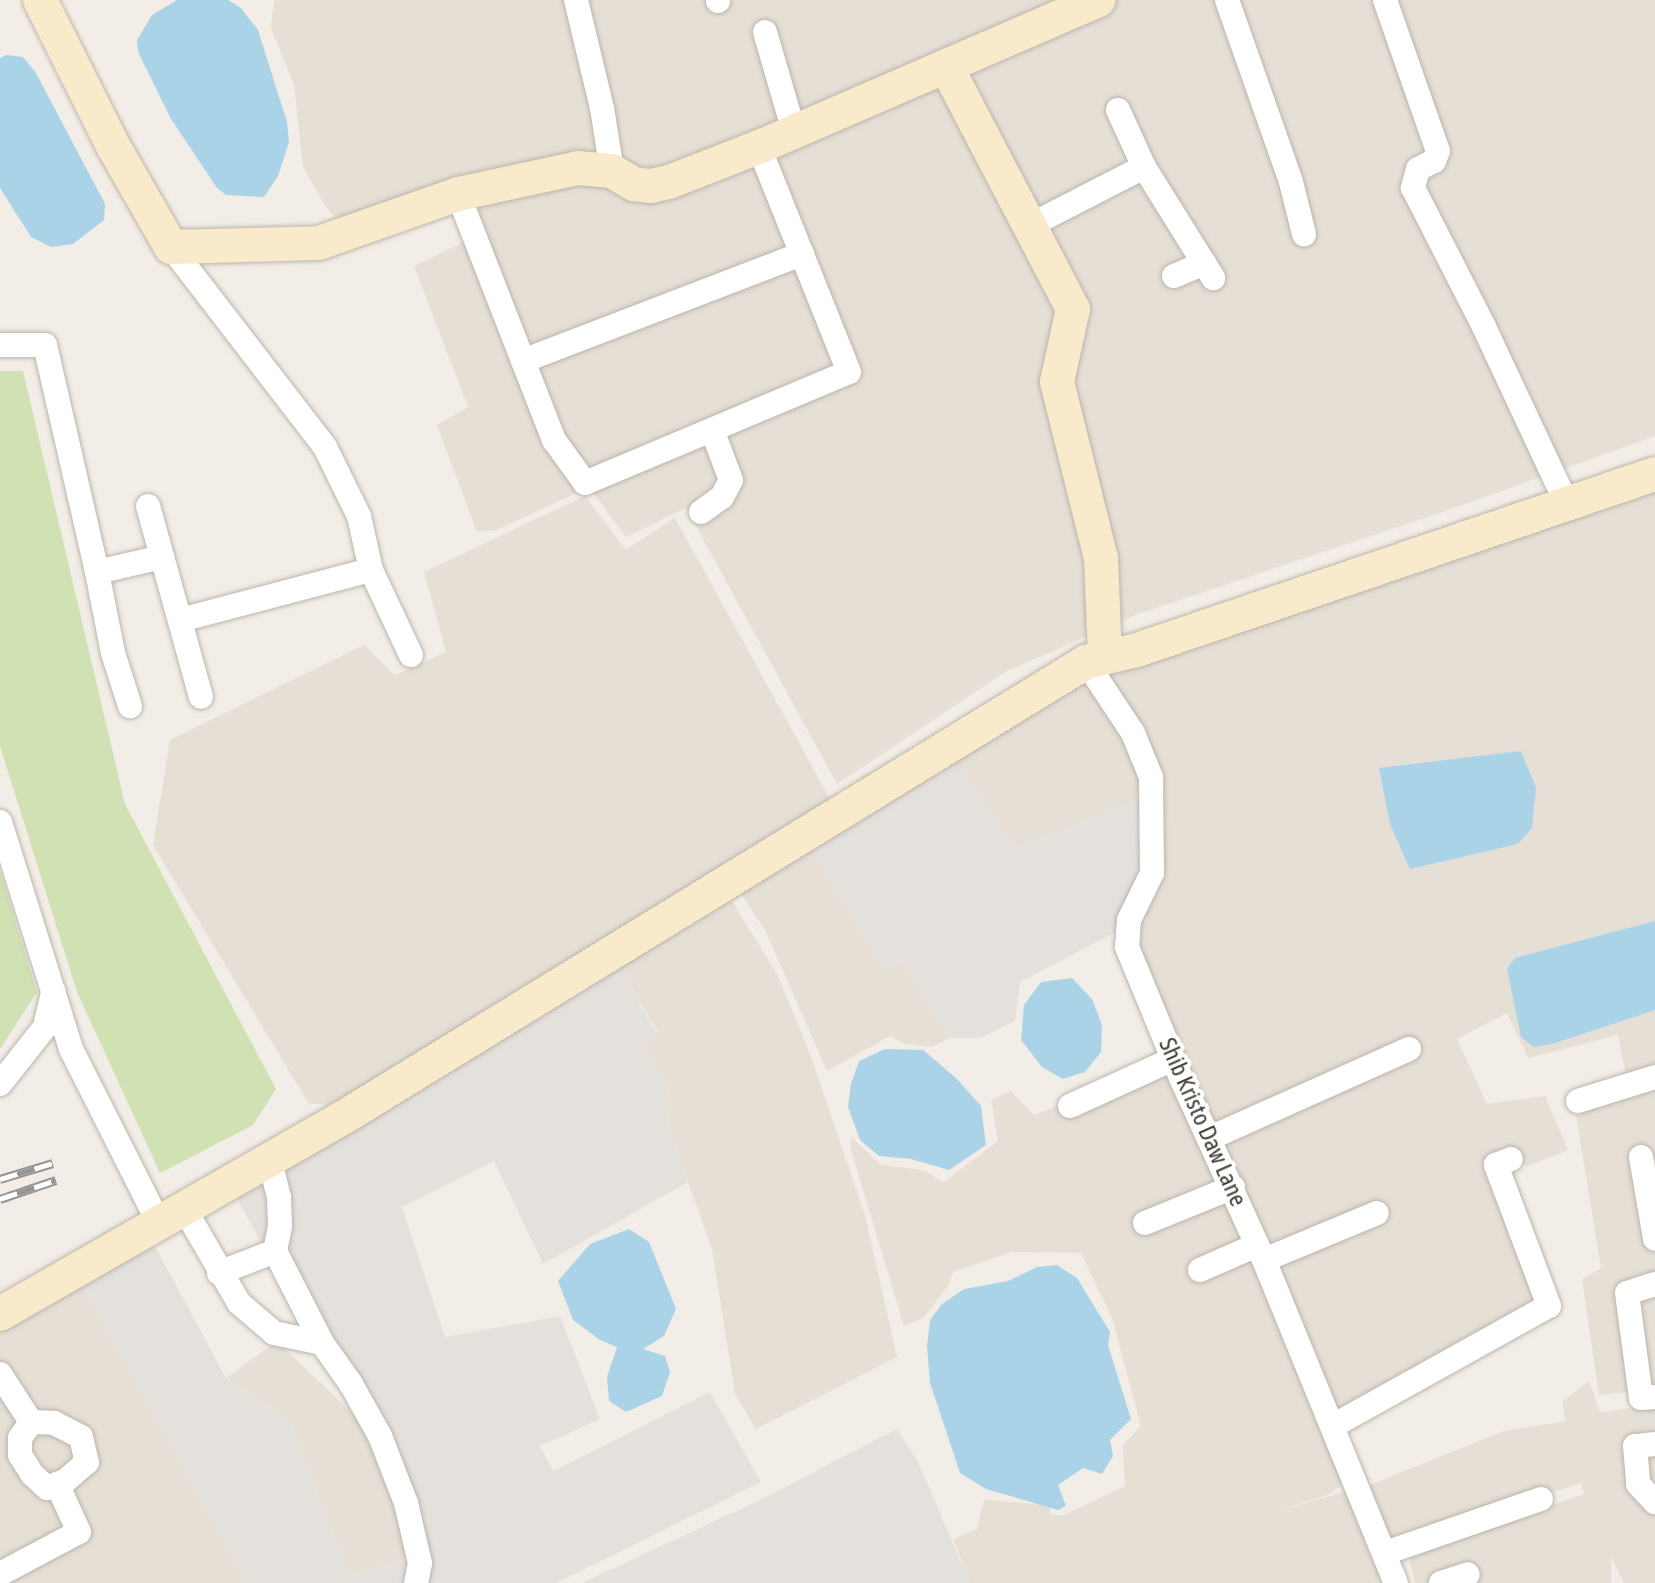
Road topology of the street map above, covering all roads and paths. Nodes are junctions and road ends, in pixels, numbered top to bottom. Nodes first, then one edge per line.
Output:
1 (40, 0) edge
2 (576, 0) edge
3 (1099, 0) edge
4 (1227, 0) edge
5 (1385, 0) edge
6 (765, 32) dead end
7 (947, 68) junction
8 (1118, 110) dead end
9 (794, 132) junction
10 (759, 147) junction
11 (1144, 167) junction
12 (612, 171) junction
13 (458, 194) junction
14 (1029, 226) junction
15 (1304, 234) dead end
16 (171, 247) junction
17 (802, 254) junction
18 (1174, 276) dead end
19 (0, 345) edge
20 (523, 361) junction
21 (712, 430) junction
22 (1655, 474) edge
23 (1567, 504) junction
24 (148, 506) dead end
25 (701, 512) dead end
26 (162, 557) junction
27 (371, 570) junction
28 (97, 572) junction
29 (180, 620) junction
30 (411, 655) dead end
31 (1096, 660) junction
32 (201, 697) dead end
33 (130, 706) dead end
34 (0, 822) edge
35 (53, 991) junction
36 (1409, 1049) dead end
37 (1173, 1059) junction
38 (1655, 1077) edge
39 (0, 1084) edge
40 (1578, 1101) dead end
41 (1070, 1106) dead end
42 (1210, 1138) junction
43 (1641, 1157) dead end
44 (269, 1158) junction
45 (1511, 1159) dead end
46 (1233, 1187) junction
47 (1377, 1213) dead end
48 (172, 1216) junction
49 (1145, 1223) dead end
50 (1655, 1239) edge
51 (275, 1251) junction
52 (1260, 1252) junction
53 (1200, 1270) dead end
54 (219, 1273) junction
55 (1655, 1284) edge
56 (0, 1314) edge
57 (322, 1343) junction
58 (0, 1374) edge
59 (1655, 1397) edge
60 (31, 1422) junction
61 (1333, 1426) junction
62 (1655, 1444) edge
63 (57, 1484) junction
64 (1541, 1499) dead end
65 (1655, 1502) edge
66 (1385, 1553) junction
67 (0, 1574) edge
68 (1468, 1574) dead end
69 (416, 1583) edge
70 (1396, 1583) edge
71 (1441, 1583) edge

1 - 16 street
2 - 12 street
3 - 7 street
4 - 15 street
5 - 23 street
6 - 9 street
7 - 9 street
7 - 14 street
8 - 11 street
9 - 10 street
10 - 12 street
10 - 17 street
11 - 14 street
11 - 18 street
12 - 13 street
13 - 16 street
13 - 20 street
14 - 31 street
16 - 27 street
17 - 20 street
17 - 21 street
19 - 28 street
20 - 21 street
21 - 25 street
22 - 23 street
23 - 31 street
24 - 26 street
26 - 28 street
26 - 29 street
27 - 29 street
27 - 30 street
28 - 33 street
29 - 32 street
31 - 37 street, Shib Kristo Daw Lane
31 - 44 street
34 - 35 street
35 - 39 street
35 - 48 street
36 - 42 street
37 - 41 street
37 - 42 street, Shib Kristo Daw Lane
38 - 40 street
42 - 46 street, Shib Kristo Daw Lane
43 - 50 street
44 - 48 street
44 - 51 street
45 - 61 street
46 - 49 street
46 - 52 street, Shib Kristo Daw Lane
47 - 52 street
48 - 54 street
48 - 56 street
51 - 54 street
51 - 57 street
52 - 53 street
52 - 61 street, Shib Kristo Daw Lane
54 - 57 street
55 - 59 street
57 - 69 street
58 - 60 street
60 - 63 street
60 - 63 street
61 - 66 street, Shib Kristo Daw Lane
62 - 65 street
63 - 67 street
64 - 66 street
66 - 70 street, Shib Kristo Daw Lane
68 - 71 street

